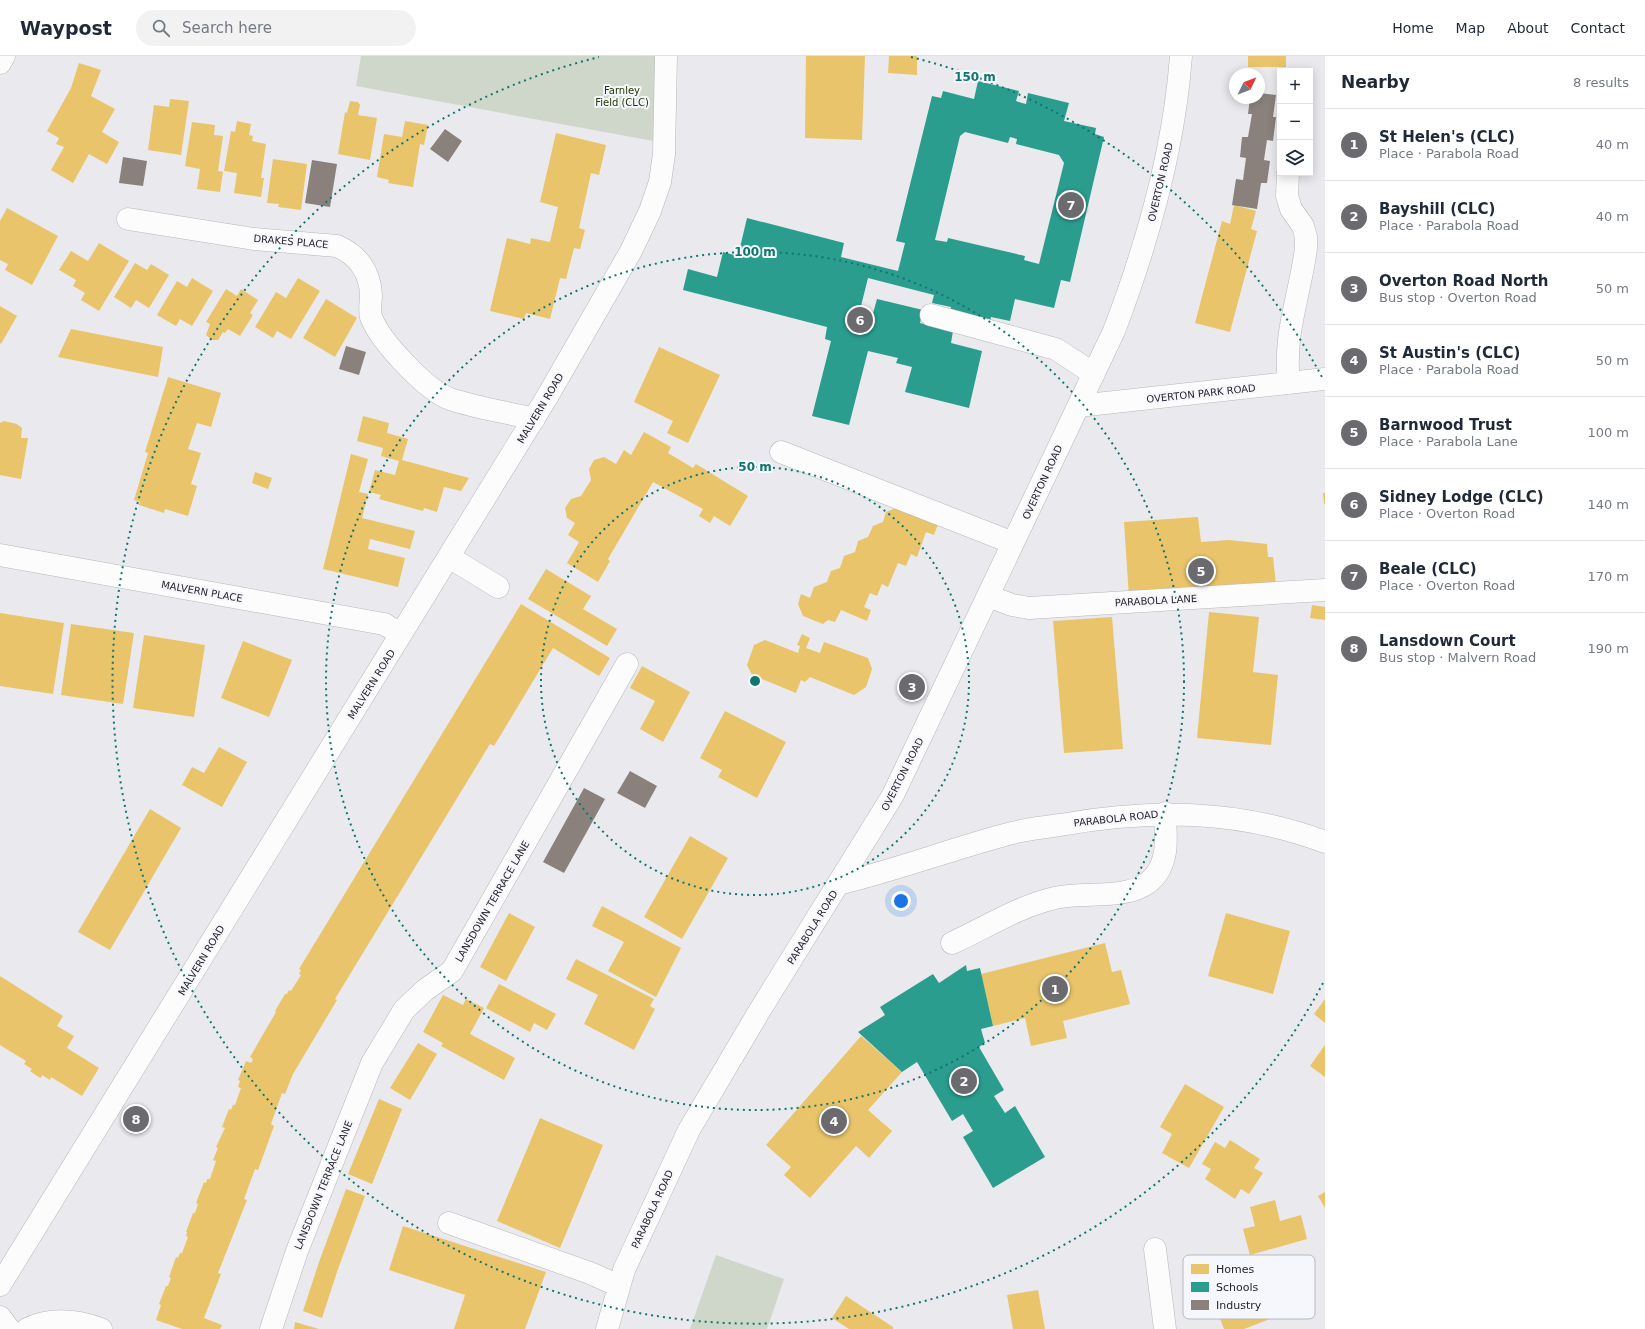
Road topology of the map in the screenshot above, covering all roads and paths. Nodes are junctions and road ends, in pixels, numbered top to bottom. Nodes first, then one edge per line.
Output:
1 (4, 56) edge
2 (666, 56) edge
3 (1181, 56) edge
4 (0, 63) edge
5 (1288, 176) edge
6 (128, 219) dead end
7 (931, 315) dead end
8 (1094, 374) junction
9 (1325, 379) edge
10 (1289, 383) junction
11 (1078, 406) junction
12 (534, 419) junction
13 (781, 452) dead end
14 (1013, 543) junction
15 (0, 555) edge
16 (449, 557) junction
17 (498, 587) dead end
18 (1325, 590) edge
19 (988, 596) junction
20 (401, 634) junction
21 (627, 664) dead end
22 (1164, 813) junction
23 (1325, 842) edge
24 (838, 884) junction
25 (952, 943) dead end
26 (449, 1223) dead end
27 (1154, 1249) dead end
28 (0, 1285) edge
29 (619, 1286) junction
30 (0, 1317) edge
31 (9, 1329) edge
32 (27, 1329) edge
33 (101, 1329) edge
34 (272, 1329) edge
35 (607, 1329) edge
36 (1166, 1329) edge

1 - 4 street
2 - 12 street, MALVERN ROAD
3 - 8 street, OVERTON ROAD
5 - 10 street
6 - 12 street, DRAKES PLACE
7 - 8 street
8 - 11 street, OVERTON ROAD
9 - 10 street, OVERTON PARK ROAD
10 - 11 street, OVERTON PARK ROAD
11 - 14 street, OVERTON ROAD
12 - 16 street, MALVERN ROAD
13 - 14 street
14 - 19 street, OVERTON ROAD
15 - 20 street, MALVERN PLACE
16 - 17 street
16 - 20 street, MALVERN ROAD
18 - 19 street, PARABOLA LANE
19 - 24 street, OVERTON ROAD
20 - 28 street, MALVERN ROAD
21 - 34 street, LANSDOWN TERRACE LANE
22 - 23 street, PARABOLA ROAD
22 - 24 street, PARABOLA ROAD
22 - 25 street
24 - 29 street, PARABOLA ROAD
26 - 29 street
27 - 36 street
29 - 35 street, PARABOLA ROAD
30 - 31 street
32 - 33 street

